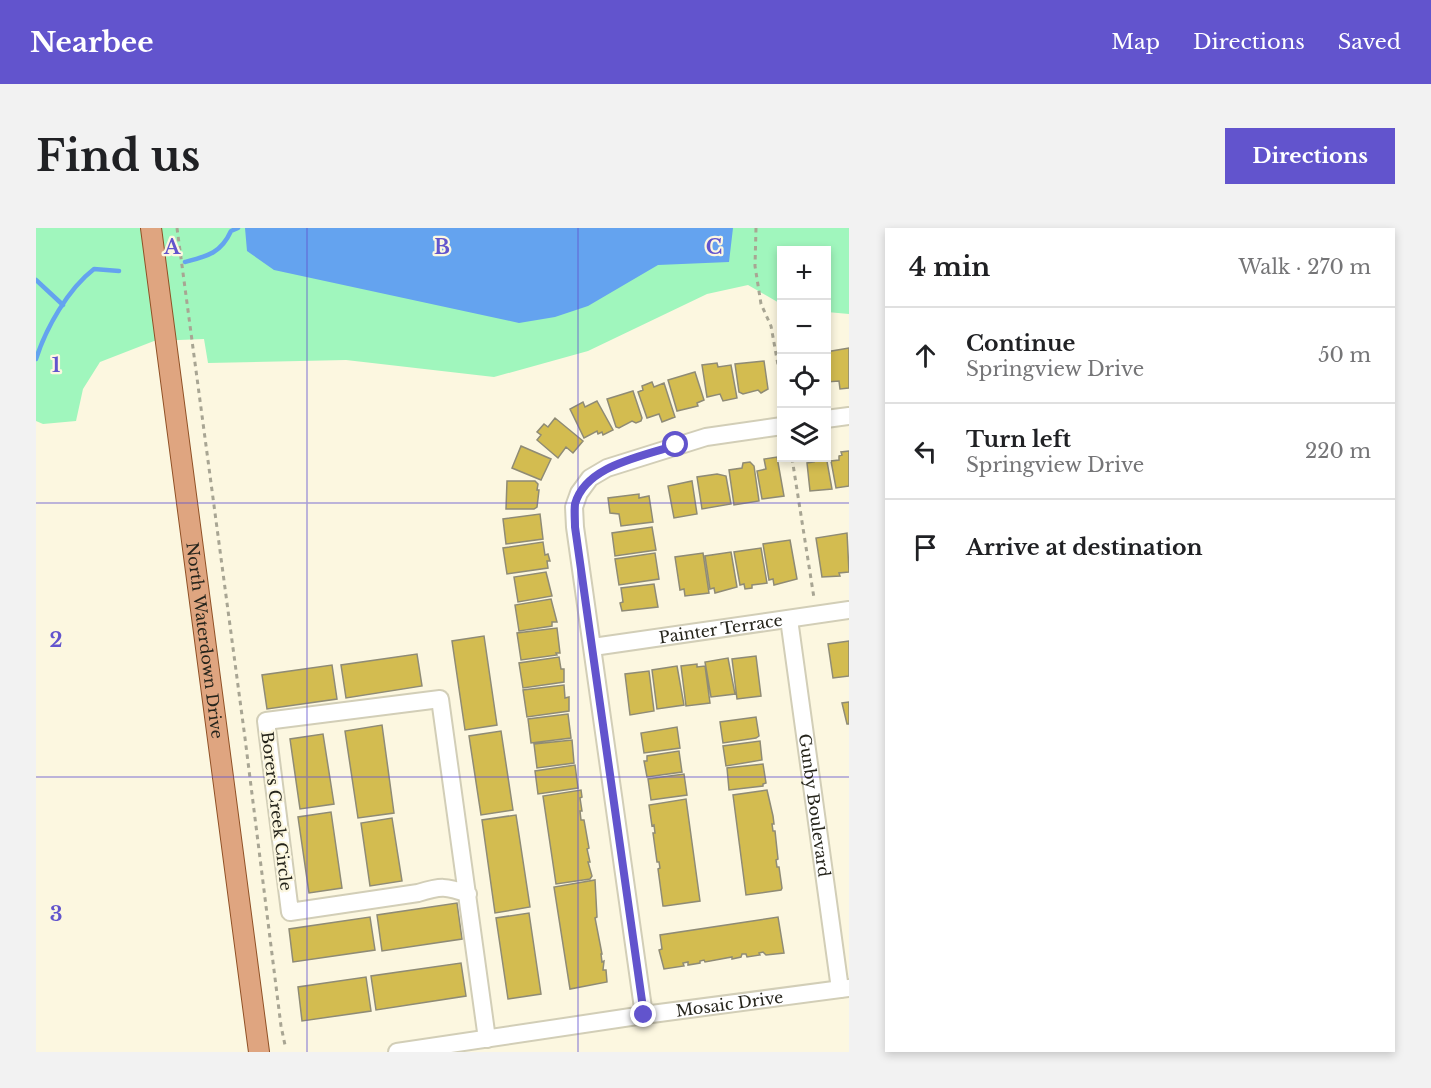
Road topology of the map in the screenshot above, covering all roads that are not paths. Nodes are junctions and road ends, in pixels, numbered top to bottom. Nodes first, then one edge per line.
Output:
1 (151, 228) edge
2 (849, 416) edge
3 (831, 418) edge
4 (777, 427) edge
5 (849, 610) edge
6 (789, 619) junction
7 (593, 648) junction
8 (468, 894) junction
9 (845, 989) edge
10 (644, 1015) junction
11 (487, 1039) junction
12 (259, 1052) edge
13 (397, 1052) edge

1 - 12 main road, North Waterdown Drive
2 - 3 street
4 - 7 street
5 - 6 street, Painter Terrace
6 - 7 street, Painter Terrace
6 - 9 street, Gunby Boulevard
7 - 10 street
8 - 8 street, Borers Creek Circle
8 - 11 street, Borers Creek Circle
9 - 10 street, Mosaic Drive
10 - 11 street, Mosaic Drive
11 - 13 street, Mosaic Drive

